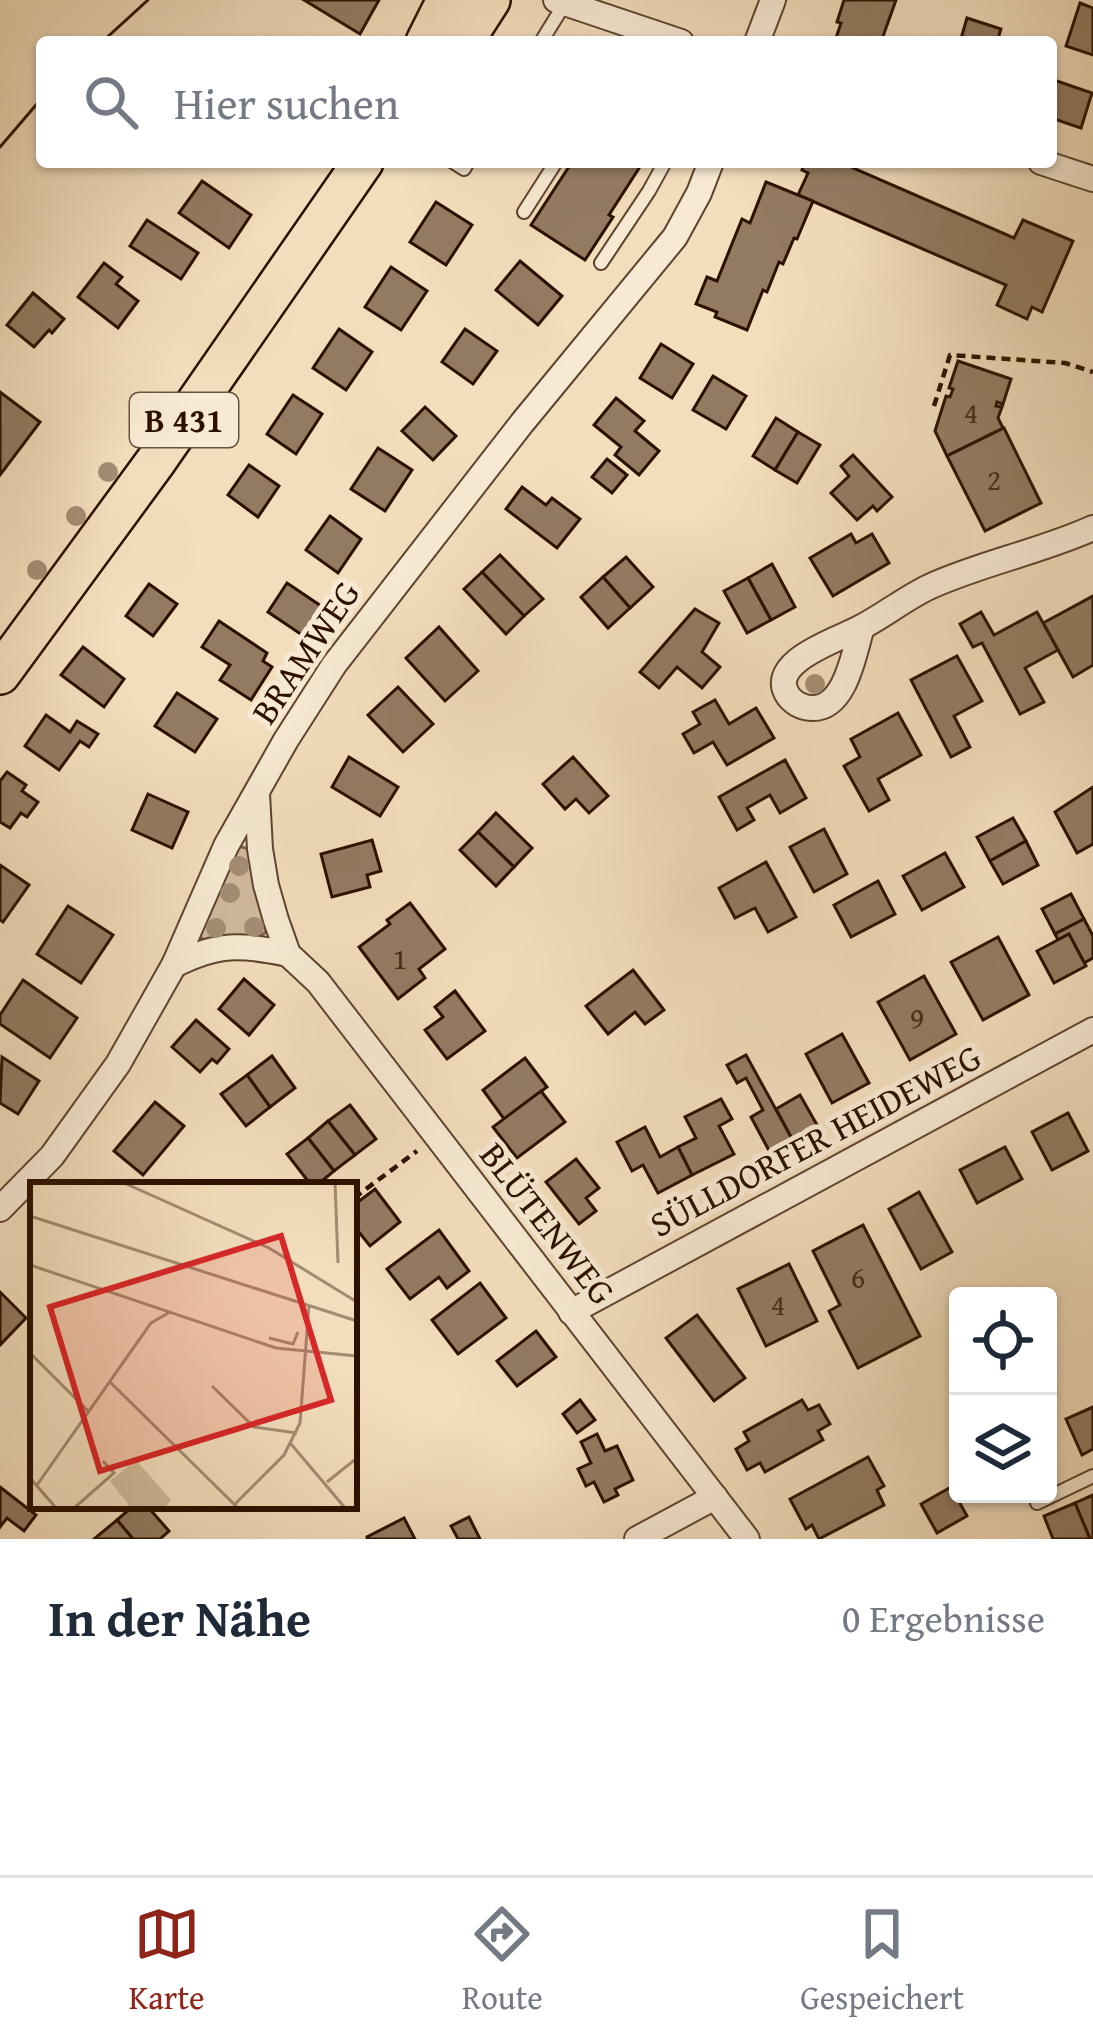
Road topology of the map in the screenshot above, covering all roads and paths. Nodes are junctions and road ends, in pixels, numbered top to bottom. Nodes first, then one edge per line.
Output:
1 (447, 0) edge
2 (490, 0) edge
3 (773, 0) edge
4 (561, 1) edge
5 (637, 35) edge
6 (429, 36) edge
7 (467, 36) edge
8 (544, 36) edge
9 (759, 36) edge
10 (1057, 167) edge
11 (359, 168) edge
12 (552, 168) edge
13 (662, 168) edge
14 (709, 168) edge
15 (1093, 179) edge
16 (524, 212) dead end
17 (601, 263) dead end
18 (1093, 372) edge
19 (934, 406) dead end
20 (1093, 528) edge
21 (862, 627) dead end
22 (0, 674) edge
23 (257, 794) junction
24 (288, 954) junction
25 (174, 965) junction
26 (1093, 1030) edge
27 (436, 1137) junction
28 (357, 1196) edge
29 (0, 1209) edge
30 (571, 1312) junction
31 (1093, 1476) edge
32 (1057, 1493) edge
33 (715, 1497) junction
34 (637, 1539) edge
35 (747, 1539) edge

1 - 6 main road
2 - 7 main road
3 - 9 street
4 - 5 street
4 - 8 lane
10 - 15 street
11 - 22 main road, B 431
12 - 16 lane
13 - 17 lane
14 - 23 street, BRAMWEG
18 - 19 path
20 - 21 street
23 - 24 street, BLÜTENWEG
23 - 25 street, BRAMWEG
24 - 25 street
24 - 27 street, BLÜTENWEG
25 - 29 street, BRAMWEG
26 - 30 street, SÜLLDORFER HEIDEWEG
27 - 28 path
27 - 30 street, BLÜTENWEG
30 - 33 street, BLÜTENWEG
31 - 32 lane
33 - 34 street
33 - 35 street, BLÜTENWEG

